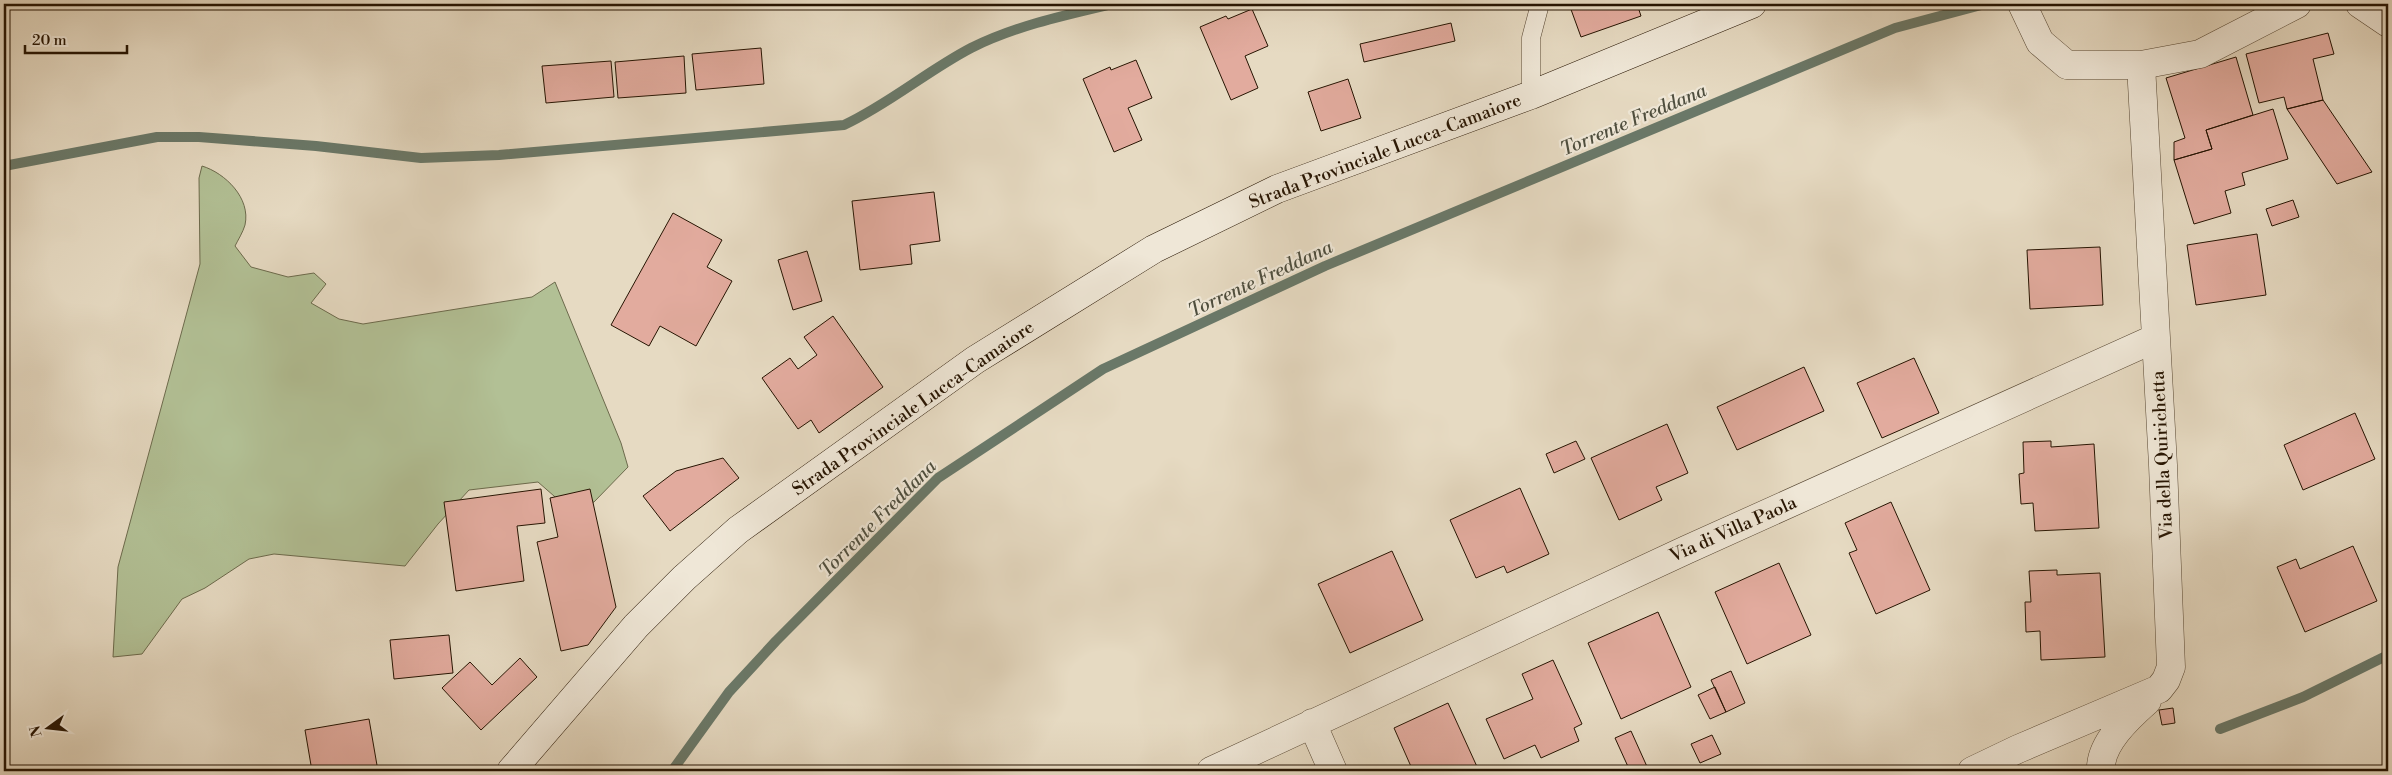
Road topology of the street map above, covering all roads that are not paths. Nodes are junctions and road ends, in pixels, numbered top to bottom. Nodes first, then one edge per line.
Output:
1 (1540, 4) edge
2 (1712, 4) edge
3 (1752, 4) edge
4 (2022, 4) edge
5 (2297, 4) edge
6 (2360, 4) edge
7 (2388, 24) edge
8 (1635, 52) junction
9 (2141, 65) junction
10 (1531, 95) junction
11 (2156, 338) junction
12 (2159, 689) junction
13 (1312, 723) junction
14 (511, 771) edge
15 (1211, 771) edge
16 (1334, 771) edge
17 (1972, 771) edge
18 (2101, 771) edge

1 - 10 lane
2 - 8 street
3 - 8 street, Strada Provinciale Lucca-Camaiore
4 - 9 street
5 - 9 street
6 - 7 street
8 - 10 street, Strada Provinciale Lucca-Camaiore
9 - 11 street, Via della Quirichetta
10 - 14 street, Strada Provinciale Lucca-Camaiore
11 - 12 street, Via della Quirichetta
11 - 13 street, Via di Villa Paola
12 - 17 street
12 - 18 street, Via della Quirichetta
13 - 15 street, Via di Villa Paola
13 - 16 street

